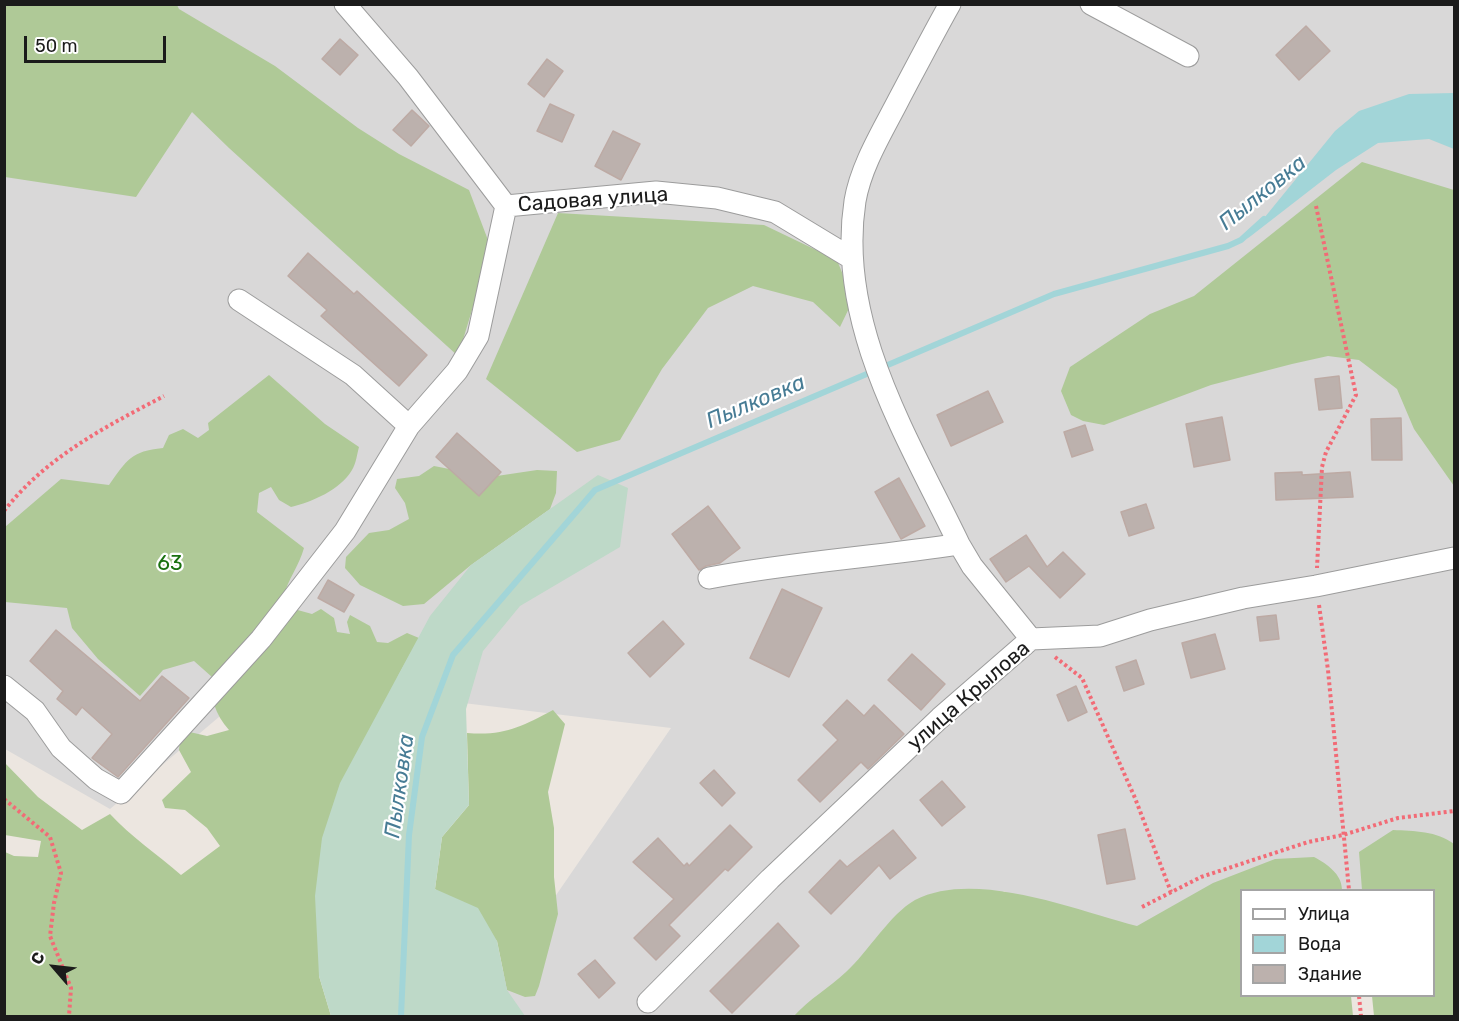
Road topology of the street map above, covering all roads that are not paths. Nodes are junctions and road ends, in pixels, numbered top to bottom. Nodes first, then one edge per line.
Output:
1 (345, 4) edge
2 (950, 4) edge
3 (1091, 4) edge
4 (1188, 56) dead end
5 (506, 206) junction
6 (851, 258) junction
7 (239, 300) dead end
8 (409, 426) junction
9 (959, 544) junction
10 (1455, 558) edge
11 (709, 578) dead end
12 (1031, 639) junction
13 (4, 686) edge
14 (648, 1002) dead end

1 - 5 street, Садовая улица
2 - 6 street
3 - 4 street
5 - 6 street, Садовая улица
5 - 8 street
6 - 9 street
7 - 8 street
8 - 13 street
9 - 11 street
9 - 12 street
10 - 12 street, улица Крылова
12 - 14 street, улица Крылова

